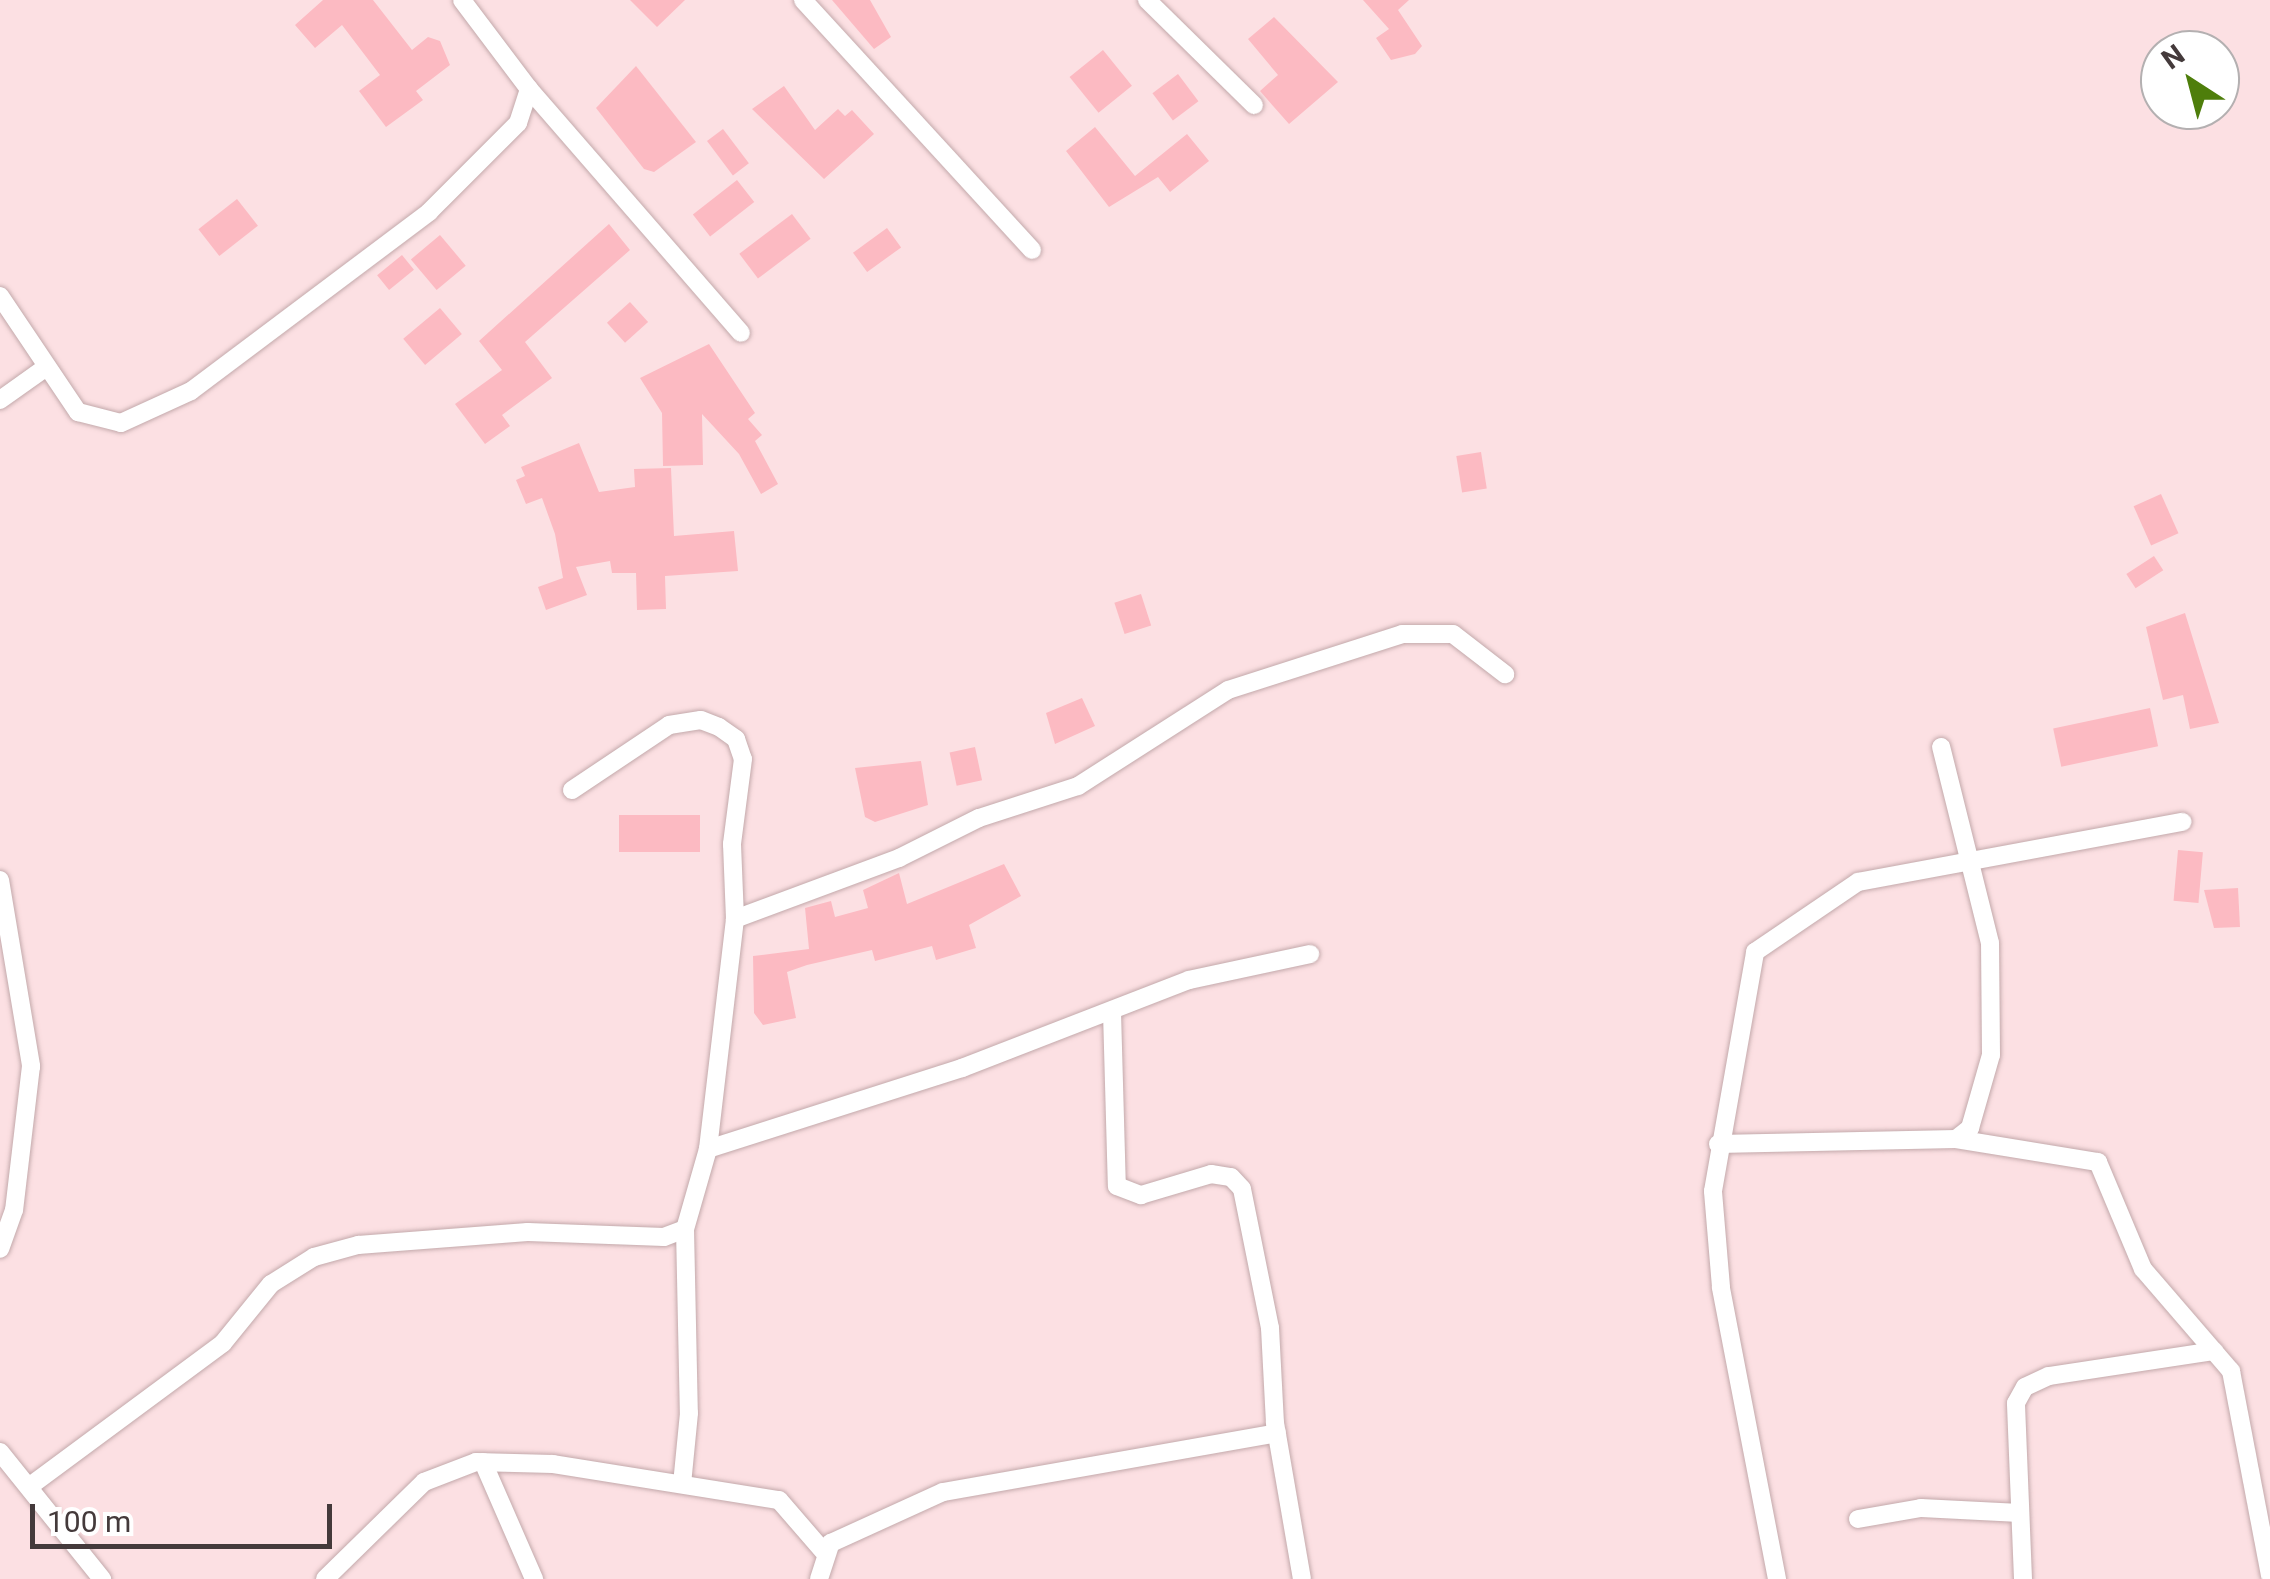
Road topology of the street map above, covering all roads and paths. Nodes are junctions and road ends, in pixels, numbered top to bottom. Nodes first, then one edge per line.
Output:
1 (462, 0) edge
2 (803, 0) edge
3 (1147, 0) edge
4 (529, 89) junction
5 (1254, 105) dead end
6 (1032, 250) dead end
7 (0, 296) edge
8 (740, 333) dead end
9 (45, 368) junction
10 (0, 400) edge
11 (1504, 674) dead end
12 (1941, 747) dead end
13 (572, 790) dead end
14 (2182, 822) dead end
15 (1971, 859) junction
16 (0, 880) edge
17 (735, 919) junction
18 (1310, 954) dead end
19 (1112, 1012) junction
20 (1956, 1139) junction
21 (1718, 1144) junction
22 (708, 1149) junction
23 (685, 1228) junction
24 (0, 1249) edge
25 (2214, 1351) junction
26 (1277, 1433) junction
27 (0, 1452) edge
28 (483, 1462) junction
29 (682, 1484) junction
30 (30, 1486) junction
31 (2020, 1512) junction
32 (1858, 1519) dead end
33 (823, 1552) junction
34 (2270, 1575) edge
35 (102, 1579) edge
36 (325, 1579) edge
37 (534, 1579) edge
38 (820, 1579) edge
39 (1302, 1579) edge
40 (1777, 1579) edge
41 (2024, 1579) edge

1 - 4 street
2 - 6 street
3 - 5 street
4 - 8 street
4 - 9 street
7 - 9 street
9 - 10 street
11 - 17 street
12 - 15 street
13 - 17 street
14 - 15 street
15 - 20 street
15 - 21 street
16 - 24 street
17 - 22 street
18 - 19 street
19 - 22 street
19 - 26 street
20 - 21 street
20 - 25 street
21 - 40 street
22 - 23 street
23 - 29 street
23 - 30 street
25 - 31 street
25 - 34 street
26 - 33 street
26 - 39 street
27 - 30 street
28 - 29 street
28 - 36 street
28 - 37 street
29 - 33 street
30 - 35 street
31 - 32 street
31 - 41 street
33 - 38 street

